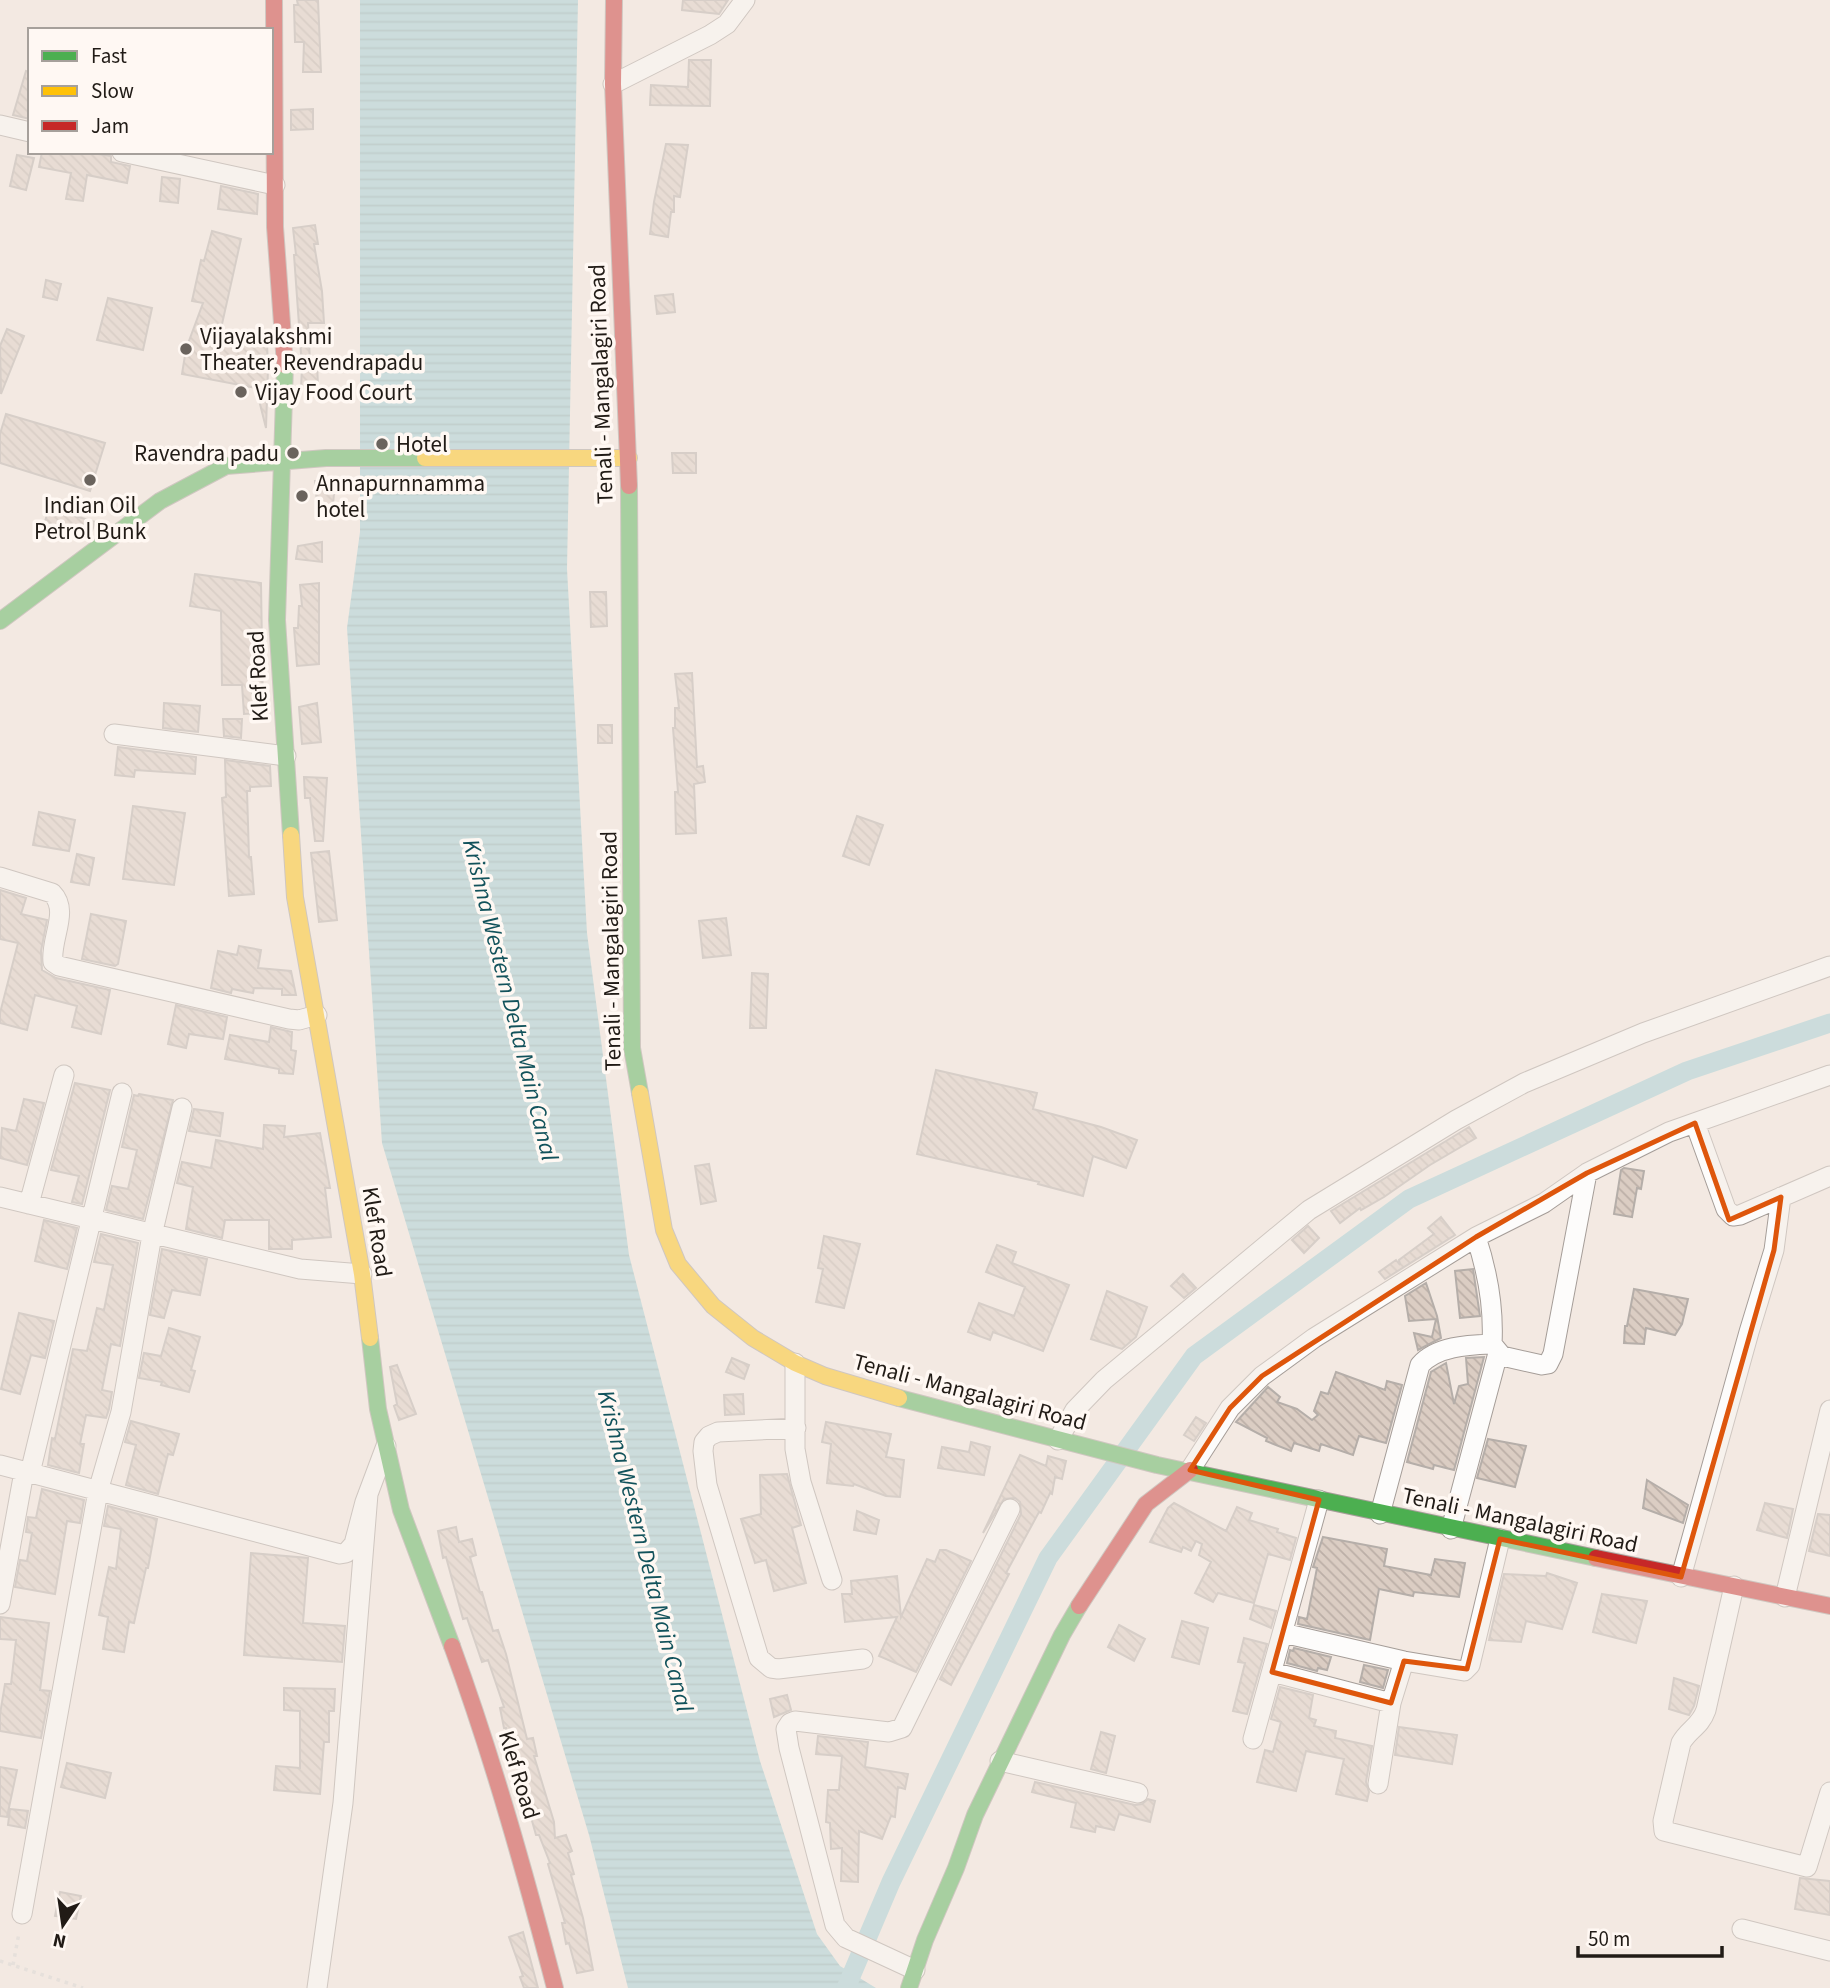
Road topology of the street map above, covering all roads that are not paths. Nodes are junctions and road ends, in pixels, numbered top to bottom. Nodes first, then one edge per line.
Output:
1 (274, 0) edge
2 (614, 0) edge
3 (745, 0) edge
4 (613, 84) junction
5 (0, 125) edge
6 (28, 132) edge
7 (131, 154) edge
8 (275, 185) junction
9 (629, 458) junction
10 (282, 460) junction
11 (0, 621) edge
12 (114, 734) dead end
13 (286, 755) junction
14 (0, 877) edge
15 (1830, 966) edge
16 (317, 1015) junction
17 (64, 1075) dead end
18 (1830, 1075) edge
19 (122, 1093) dead end
20 (182, 1108) dead end
21 (1695, 1123) junction
22 (1587, 1173) junction
23 (1830, 1176) edge
24 (0, 1197) edge
25 (1781, 1197) junction
26 (29, 1205) junction
27 (91, 1220) junction
28 (152, 1235) junction
29 (1476, 1237) junction
30 (362, 1274) junction
31 (1495, 1349) junction
32 (795, 1363) junction
33 (1830, 1410) edge
34 (796, 1428) junction
35 (1062, 1441) junction
36 (386, 1446) junction
37 (0, 1465) edge
38 (1190, 1470) junction
39 (27, 1472) junction
40 (98, 1491) junction
41 (368, 1494) junction
42 (1319, 1500) junction
43 (1010, 1509) dead end
44 (1380, 1514) junction
45 (1451, 1529) junction
46 (1500, 1539) junction
47 (1681, 1577) junction
48 (832, 1580) dead end
49 (1734, 1587) junction
50 (1785, 1597) junction
51 (0, 1604) edge
52 (1830, 1606) edge
53 (1283, 1633) junction
54 (863, 1659) dead end
55 (1404, 1661) junction
56 (1272, 1672) junction
57 (1391, 1703) junction
58 (1253, 1739) dead end
59 (1000, 1761) junction
60 (1378, 1784) dead end
61 (1830, 1792) edge
62 (1138, 1793) dead end
63 (22, 1914) road end
64 (1742, 1929) dead end
65 (1830, 1951) edge
66 (912, 1979) edge
67 (317, 1988) edge
68 (555, 1988) edge

1 - 8 main road, Klef Road
2 - 4 main road, Tenali - Mangalagiri Road
3 - 4 street
4 - 9 main road, Tenali - Mangalagiri Road
5 - 6 street
7 - 8 street
8 - 10 main road, Klef Road
9 - 10 main road
9 - 32 main road, Tenali - Mangalagiri Road
10 - 11 main road
10 - 13 main road, Klef Road
12 - 13 street
13 - 16 main road, Klef Road
14 - 16 street
15 - 35 street
16 - 30 main road, Klef Road
17 - 26 street
18 - 21 street
19 - 27 street
20 - 28 street
21 - 22 street
21 - 25 street
22 - 29 street
22 - 31 street
23 - 25 street
24 - 26 street
25 - 47 street
26 - 27 street
27 - 28 street
27 - 39 street
28 - 30 street
28 - 40 street
29 - 31 street
29 - 38 street
30 - 36 main road, Klef Road
31 - 44 street
31 - 45 street
32 - 34 street
32 - 35 main road, Tenali - Mangalagiri Road
33 - 50 street
34 - 48 street
34 - 54 street
35 - 38 main road, Tenali - Mangalagiri Road
36 - 41 street
36 - 68 main road, Klef Road
37 - 39 street
38 - 42 main road, Tenali - Mangalagiri Road
38 - 59 main road
39 - 40 street
39 - 51 street
40 - 41 street
40 - 63 street
41 - 67 street
42 - 44 main road, Tenali - Mangalagiri Road
42 - 53 street
43 - 66 street
44 - 45 main road, Tenali - Mangalagiri Road
45 - 46 main road, Tenali - Mangalagiri Road
46 - 47 main road, Tenali - Mangalagiri Road
46 - 55 street
47 - 49 main road, Tenali - Mangalagiri Road
49 - 50 main road, Tenali - Mangalagiri Road
49 - 61 street
50 - 52 main road, Tenali - Mangalagiri Road
53 - 55 street
53 - 56 street
55 - 57 street
56 - 57 street
56 - 58 street
57 - 60 street
59 - 62 street
59 - 66 main road
64 - 65 street

